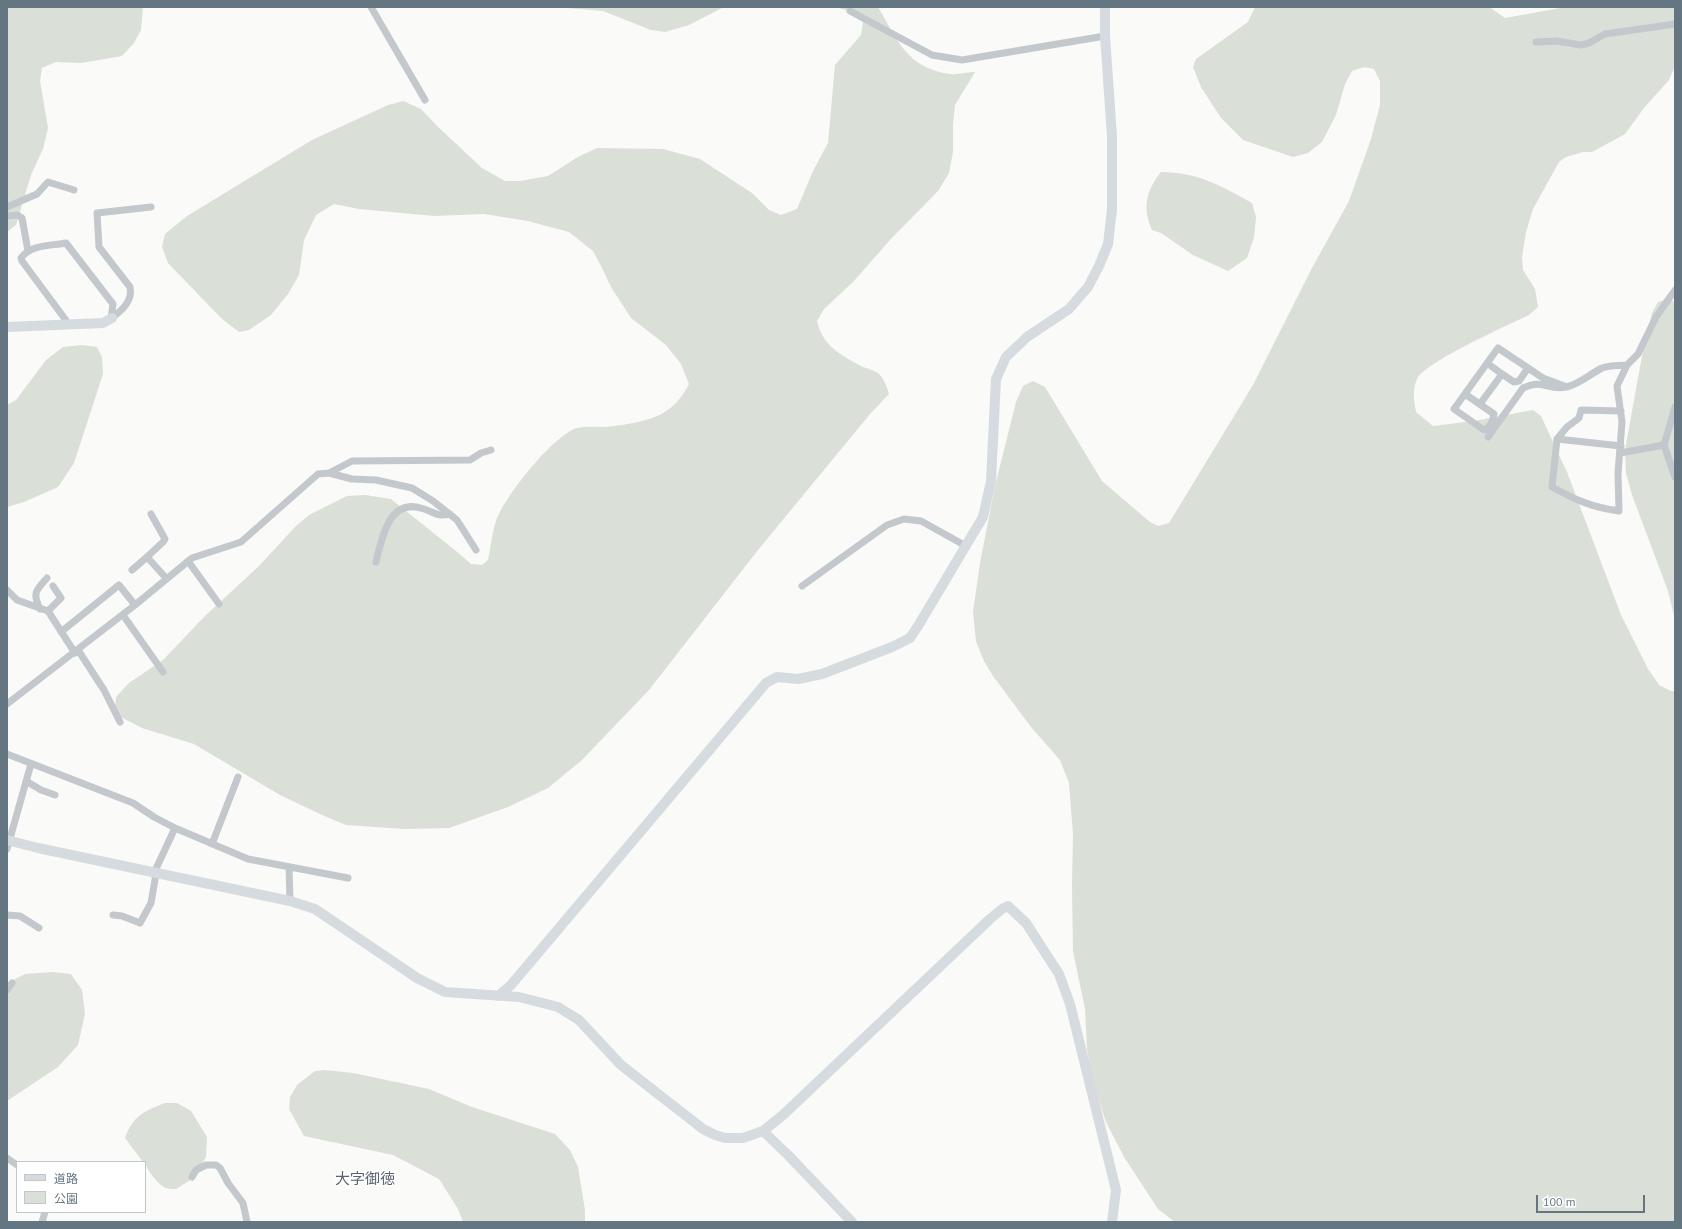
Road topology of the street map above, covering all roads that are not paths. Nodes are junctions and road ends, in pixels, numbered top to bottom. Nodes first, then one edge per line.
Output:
1 (371, 7) edge
2 (1104, 7) edge
3 (850, 12) dead end
4 (1675, 24) edge
5 (1105, 36) junction
6 (1536, 42) dead end
7 (425, 100) dead end
8 (74, 190) dead end
9 (7, 207) edge
10 (151, 207) dead end
11 (7, 216) edge
12 (28, 251) junction
13 (1675, 290) edge
14 (112, 319) junction
15 (68, 323) junction
16 (7, 328) edge
17 (1486, 363) junction
18 (1627, 365) junction
19 (1528, 368) junction
20 (1502, 374) junction
21 (1567, 387) junction
22 (1465, 394) junction
23 (1480, 404) junction
24 (1675, 408) edge
25 (1621, 411) junction
26 (1488, 438) dead end
27 (1557, 439) junction
28 (1664, 446) junction
29 (491, 450) dead end
30 (1621, 450) junction
31 (329, 473) junction
32 (1675, 477) edge
33 (151, 514) dead end
34 (450, 514) junction
35 (966, 546) junction
36 (476, 550) dead end
37 (147, 557) junction
38 (188, 561) junction
39 (376, 562) dead end
40 (132, 570) dead end
41 (47, 578) dead end
42 (166, 578) junction
43 (53, 586) dead end
44 (802, 586) dead end
45 (7, 590) edge
46 (219, 604) dead end
47 (136, 605) junction
48 (40, 609) junction
49 (48, 611) junction
50 (123, 615) junction
51 (61, 632) junction
52 (77, 651) junction
53 (163, 672) dead end
54 (8, 702) edge
55 (120, 722) dead end
56 (7, 754) edge
57 (31, 764) junction
58 (238, 777) dead end
59 (26, 781) junction
60 (55, 795) dead end
61 (175, 828) junction
62 (8, 843) edge
63 (212, 844) junction
64 (289, 867) junction
65 (155, 873) junction
66 (348, 878) dead end
67 (290, 901) junction
68 (7, 915) edge
69 (113, 915) dead end
70 (39, 928) dead end
71 (12, 983) dead end
72 (7, 990) edge
73 (498, 996) junction
74 (763, 1130) junction
75 (7, 1158) edge
76 (16, 1164) edge
77 (192, 1176) dead end
78 (247, 1222) edge
79 (852, 1222) edge
80 (1112, 1222) edge

1 - 7 street
2 - 5 street
3 - 5 street
4 - 6 street
5 - 35 street
8 - 9 street
10 - 14 street
11 - 12 street
12 - 14 street
12 - 15 street
13 - 18 street
14 - 15 street
15 - 16 street
17 - 19 street
17 - 20 street
17 - 22 street
18 - 21 street
18 - 25 street
19 - 20 street
19 - 21 street
20 - 23 street
21 - 26 street
22 - 23 street
22 - 23 street
24 - 28 street
25 - 27 street
25 - 30 street
27 - 30 street
27 - 30 street
28 - 30 street
28 - 32 street
29 - 31 street
31 - 34 street
31 - 38 street
33 - 37 street
34 - 36 street
34 - 39 street
35 - 44 street
35 - 73 street
37 - 40 street
37 - 42 street
38 - 42 street
38 - 46 street
41 - 48 street
42 - 47 street
43 - 49 street
45 - 48 street
47 - 50 street
47 - 51 street
48 - 49 street
49 - 51 street
50 - 52 street
50 - 53 street
51 - 52 street
52 - 54 street
52 - 55 street
56 - 57 street
57 - 59 street
57 - 61 street
58 - 63 street
59 - 60 street
59 - 62 street
61 - 63 street
61 - 65 street
62 - 65 street
63 - 64 street
64 - 66 street
64 - 67 street
65 - 67 street
65 - 69 street
67 - 73 street
68 - 70 street
71 - 72 street
73 - 74 street
74 - 79 street
74 - 80 street
75 - 76 street
77 - 78 street

